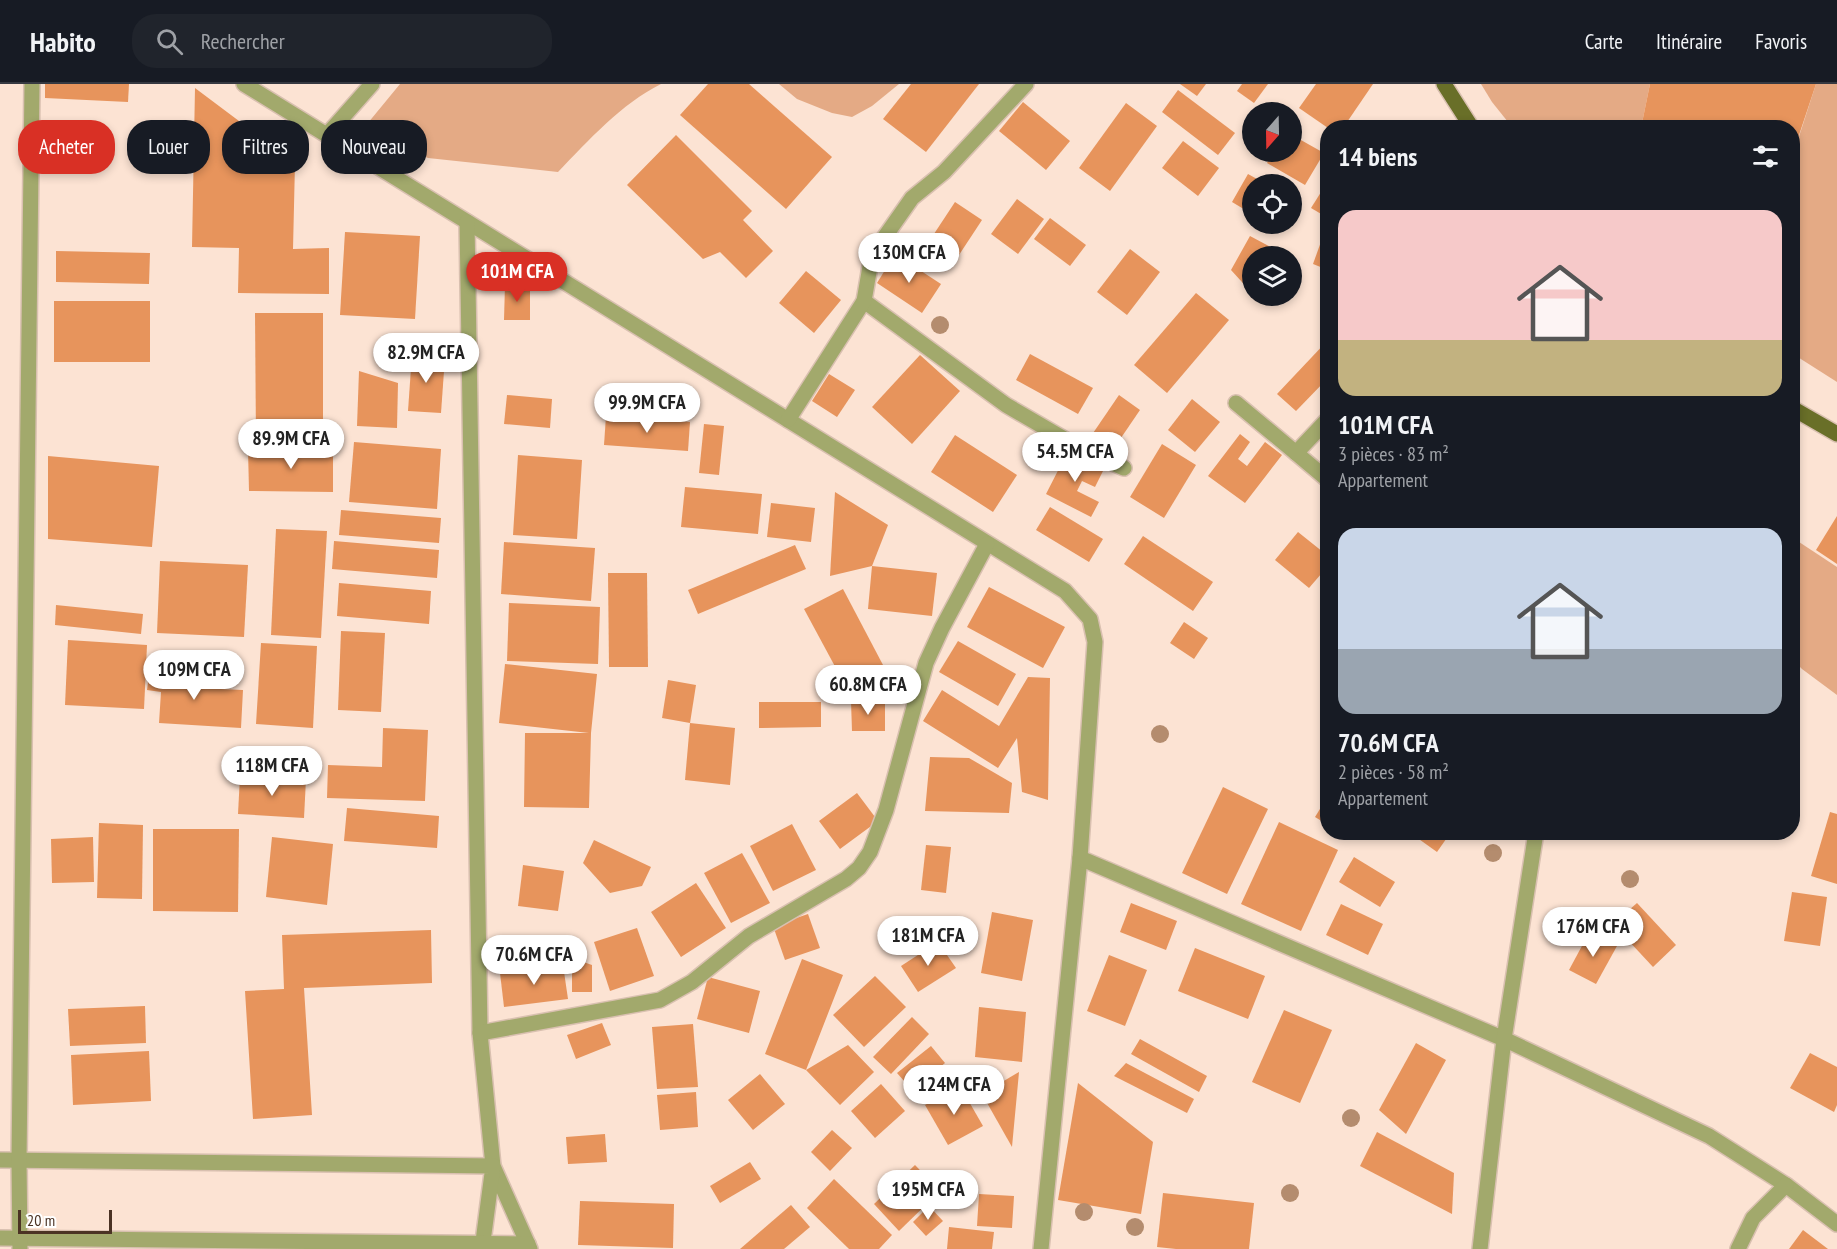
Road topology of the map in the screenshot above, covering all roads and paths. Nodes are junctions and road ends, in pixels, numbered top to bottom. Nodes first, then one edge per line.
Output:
1 (32, 84) edge
2 (244, 84) edge
3 (372, 84) edge
4 (1026, 84) edge
5 (1444, 84) edge
6 (340, 120) edge
7 (1467, 120) edge
8 (321, 131) edge
9 (390, 174) edge
10 (467, 222) junction
11 (864, 301) junction
12 (1236, 403) dead end
13 (1800, 413) edge
14 (788, 420) junction
15 (1320, 428) edge
16 (1837, 434) edge
17 (1296, 453) junction
18 (1124, 468) dead end
19 (1320, 473) edge
20 (987, 544) junction
21 (1535, 840) edge
22 (1080, 858) junction
23 (480, 1033) junction
24 (1504, 1039) junction
25 (0, 1160) edge
26 (19, 1160) junction
27 (493, 1166) junction
28 (1786, 1185) junction
29 (1837, 1224) edge
30 (0, 1238) edge
31 (20, 1244) edge
32 (482, 1246) edge
33 (529, 1247) edge
34 (1041, 1249) edge
35 (1480, 1249) edge
36 (1738, 1249) edge

1 - 26 street
2 - 8 street
3 - 6 street
4 - 11 street
5 - 7 main road
9 - 10 street
10 - 14 street
10 - 23 street
11 - 14 street
11 - 18 street
12 - 17 street
13 - 16 main road
14 - 20 street
15 - 17 street
17 - 19 street
20 - 22 street
20 - 23 street
21 - 24 street
22 - 24 street
22 - 34 street
23 - 27 street
24 - 28 street
24 - 35 street
25 - 26 street
26 - 27 street
26 - 31 street
27 - 32 street
27 - 33 street
28 - 29 street
28 - 36 street
30 - 31 street
31 - 32 street
32 - 33 street

